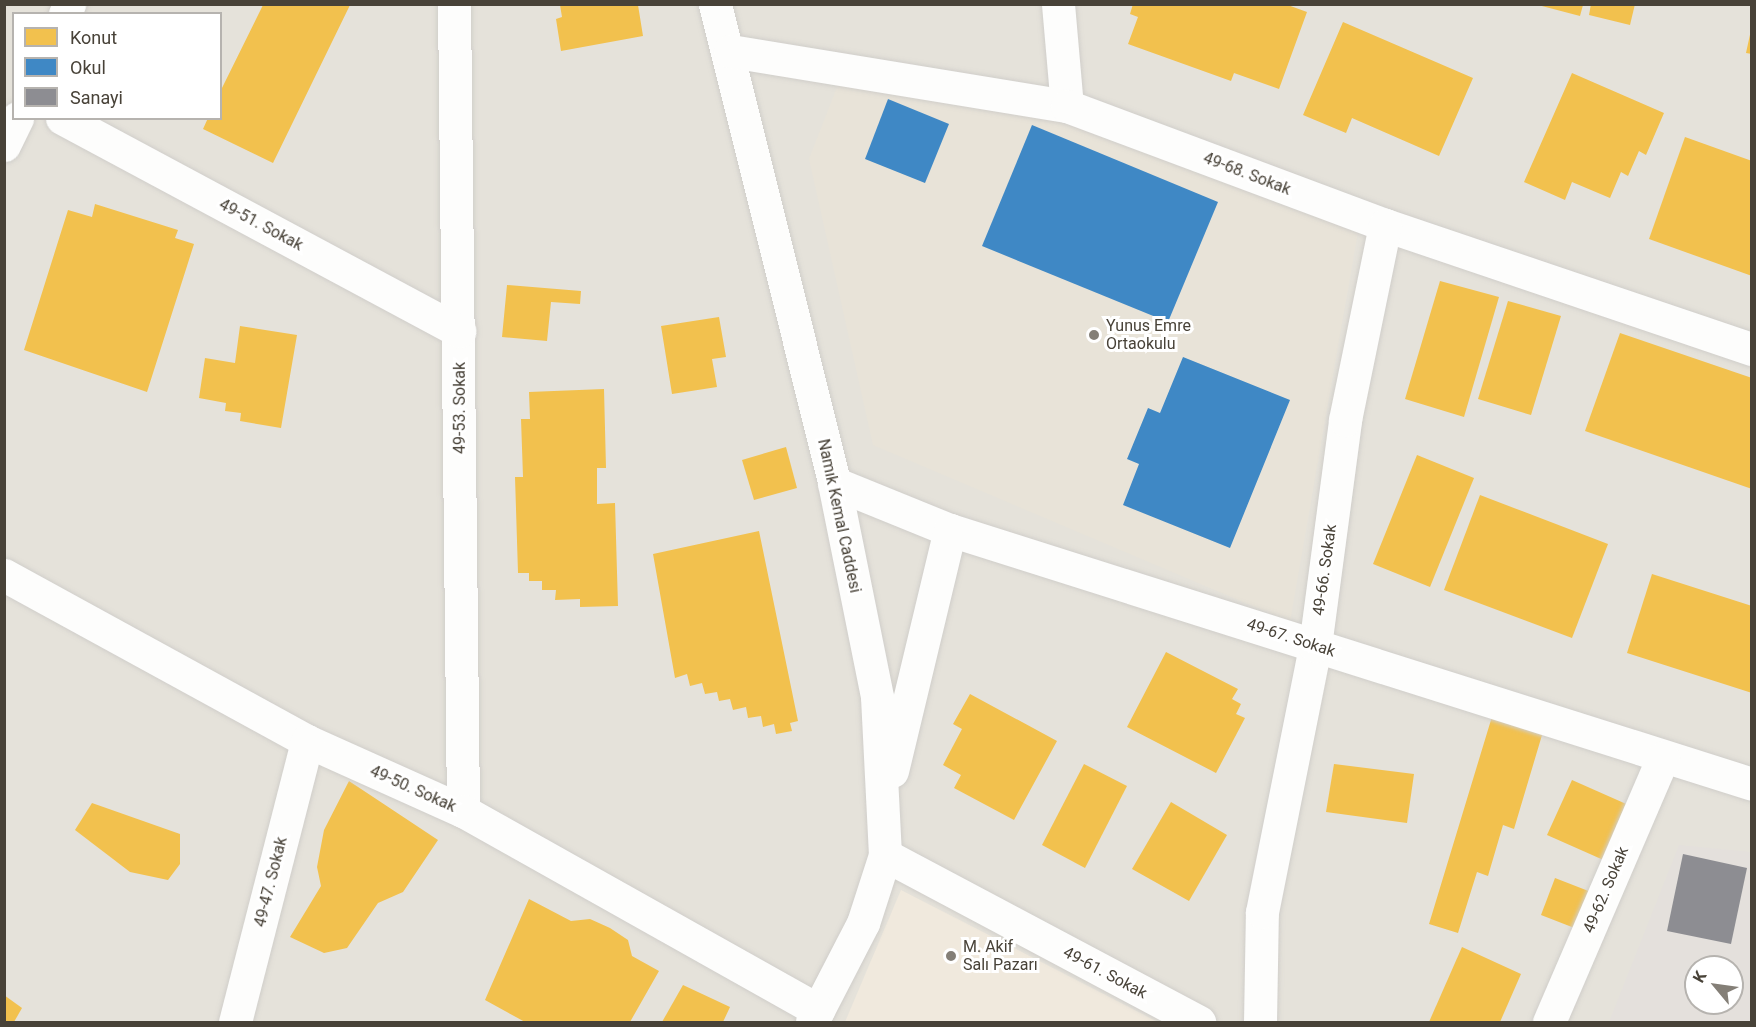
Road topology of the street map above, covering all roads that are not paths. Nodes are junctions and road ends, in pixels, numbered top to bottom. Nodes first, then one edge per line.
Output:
1 (454, 4) edge
2 (715, 4) edge
3 (1058, 4) edge
4 (730, 51) junction
5 (1067, 106) junction
6 (16, 120) edge
7 (66, 120) edge
8 (4, 146) edge
9 (1385, 225) junction
10 (460, 331) junction
11 (1752, 349) edge
12 (834, 483) junction
13 (950, 530) junction
14 (4, 575) edge
15 (1315, 646) junction
16 (307, 741) junction
17 (1663, 757) junction
18 (1752, 784) edge
19 (885, 796) junction
20 (463, 811) junction
21 (885, 855) junction
22 (815, 1016) edge
23 (235, 1023) edge
24 (1199, 1023) edge
25 (1260, 1023) edge
26 (1549, 1023) edge

1 - 10 street, 49-53. Sokak
2 - 4 street, Namık Kemal Caddesi
3 - 5 street
4 - 5 street, 49-68. Sokak
4 - 12 street, Namık Kemal Caddesi
5 - 9 street, 49-68. Sokak
6 - 8 street
7 - 10 street, 49-51. Sokak
9 - 11 street, 49-68. Sokak
9 - 15 street, 49-66. Sokak
10 - 20 street, 49-53. Sokak
12 - 13 street, 49-67. Sokak
12 - 19 street, Namık Kemal Caddesi
13 - 15 street, 49-67. Sokak
13 - 19 street
14 - 16 street, 49-50. Sokak
15 - 17 street, 49-67. Sokak
15 - 25 street, 49-66. Sokak
16 - 20 street, 49-50. Sokak
16 - 23 street, 49-47. Sokak
17 - 18 street, 49-67. Sokak
17 - 26 street, 49-62. Sokak
19 - 21 street, Namık Kemal Caddesi
20 - 22 street, 49-50. Sokak
21 - 22 street, Namık Kemal Caddesi
21 - 24 street, 49-61. Sokak

